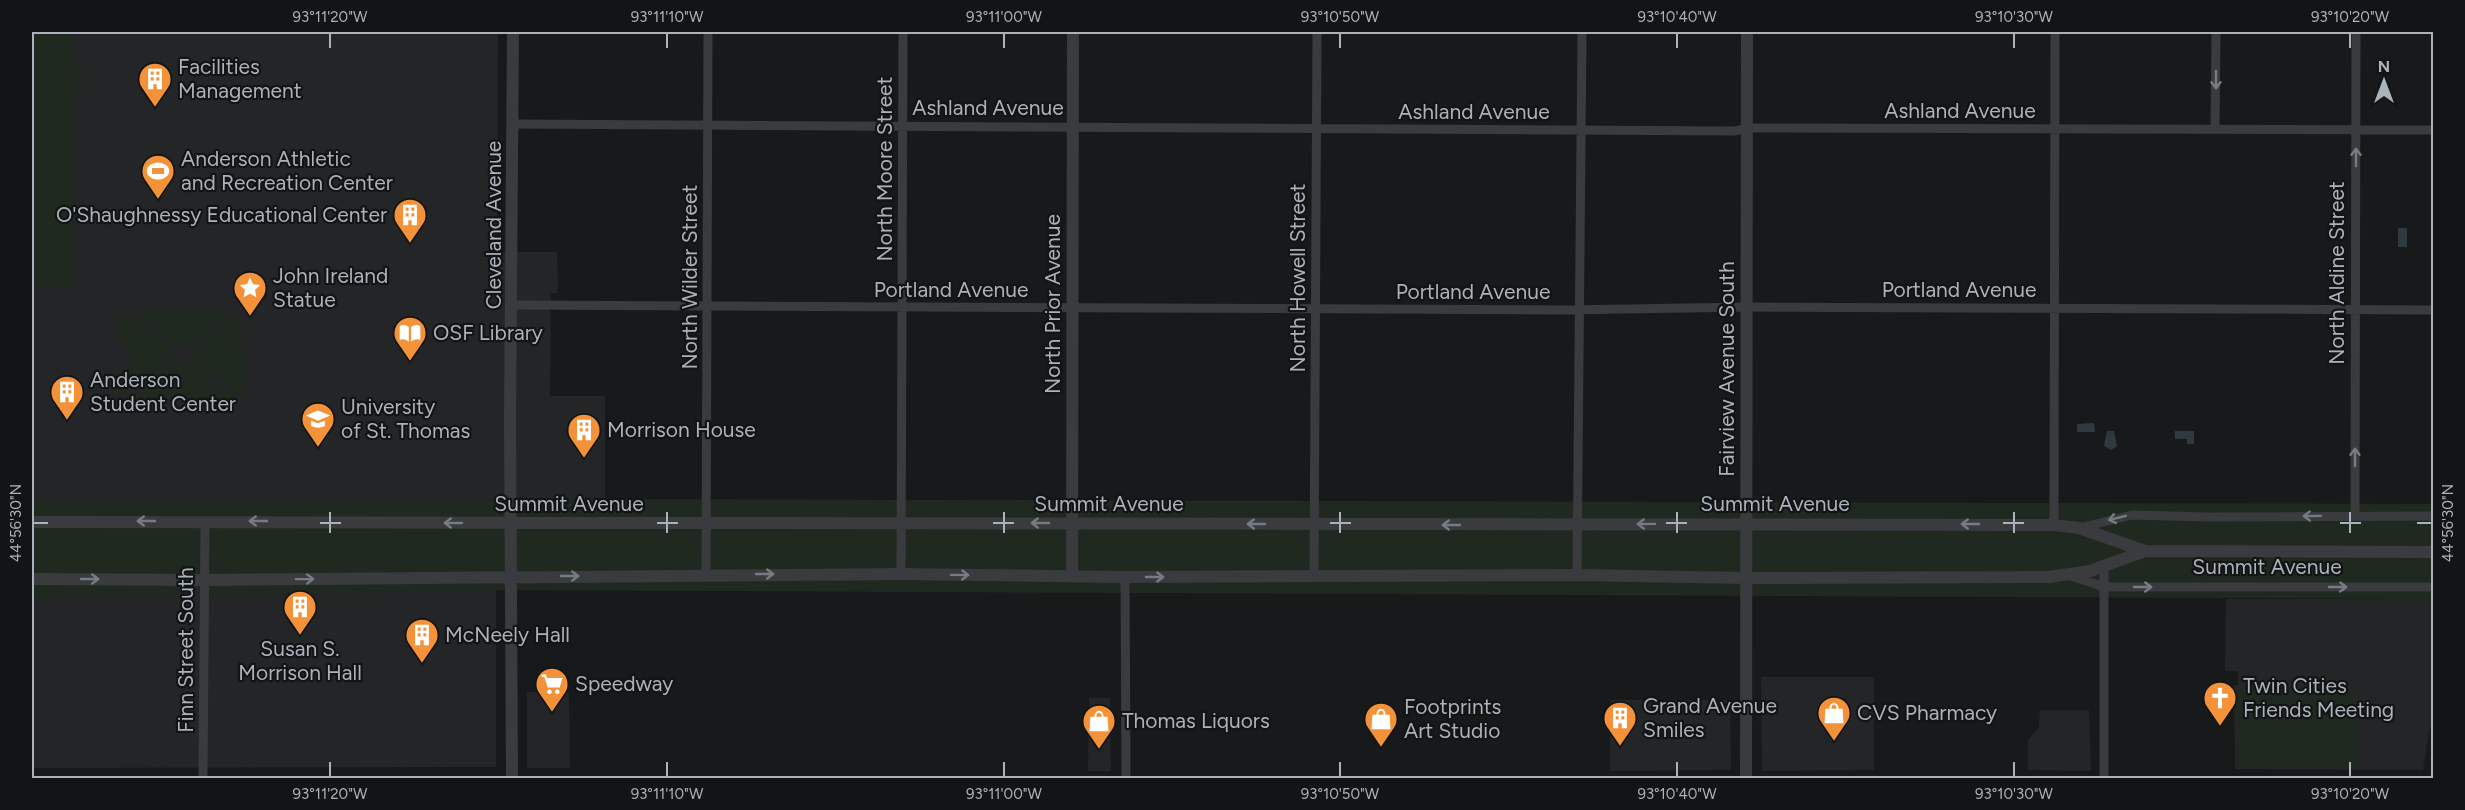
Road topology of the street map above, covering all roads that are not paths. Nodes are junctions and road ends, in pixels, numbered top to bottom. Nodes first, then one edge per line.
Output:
1 (513, 32) edge
2 (708, 32) edge
3 (903, 32) edge
4 (1073, 32) edge
5 (1317, 32) edge
6 (1582, 32) edge
7 (1747, 32) edge
8 (2055, 32) edge
9 (2216, 32) edge
10 (2356, 32) edge
11 (514, 124) junction
12 (709, 125) junction
13 (903, 126) junction
14 (1074, 126) junction
15 (1747, 128) junction
16 (1317, 129) junction
17 (2054, 129) junction
18 (2215, 129) junction
19 (1581, 130) junction
20 (2356, 130) junction
21 (2433, 130) edge
22 (513, 305) junction
23 (707, 306) junction
24 (903, 307) junction
25 (1746, 307) junction
26 (1072, 308) junction
27 (2054, 308) junction
28 (1316, 309) junction
29 (1579, 309) junction
30 (2355, 309) junction
31 (2433, 310) edge
32 (2355, 515) junction
33 (2433, 516) edge
34 (205, 521) junction
35 (32, 522) edge
36 (512, 523) junction
37 (705, 523) junction
38 (901, 523) junction
39 (1071, 523) junction
40 (1746, 523) junction
41 (1314, 524) junction
42 (1578, 525) junction
43 (2054, 525) junction
44 (2079, 528) junction
45 (2145, 551) junction
46 (2433, 552) edge
47 (2104, 567) junction
48 (901, 574) junction
49 (2066, 574) junction
50 (706, 575) junction
51 (1577, 575) junction
52 (512, 576) junction
53 (1072, 576) junction
54 (1314, 576) junction
55 (1125, 577) junction
56 (1746, 578) junction
57 (32, 579) edge
58 (205, 580) junction
59 (2104, 587) junction
60 (2433, 587) edge
61 (203, 778) edge
62 (512, 778) edge
63 (1126, 778) edge
64 (1746, 778) edge
65 (2104, 778) edge

1 - 11 street, Cleveland Avenue
2 - 12 street, North Wilder Street
3 - 13 street, North Moore Street
4 - 14 street, North Prior Avenue
5 - 16 street, North Howell Street
6 - 19 street
7 - 15 street, Fairview Avenue South
8 - 17 street
9 -> 18 street
10 - 20 street, North Aldine Street
11 - 12 street, Ashland Avenue
11 - 22 street, Cleveland Avenue
12 - 13 street, Ashland Avenue
12 - 23 street, North Wilder Street
13 - 14 street, Ashland Avenue
13 - 24 street, North Moore Street
14 - 16 street, Ashland Avenue
14 - 26 street, North Prior Avenue
15 - 17 street, Ashland Avenue
15 - 19 street, Ashland Avenue
15 - 25 street, Fairview Avenue South
16 - 19 street, Ashland Avenue
16 - 28 street, North Howell Street
17 - 18 street, Ashland Avenue
17 - 27 street
18 - 20 street, Ashland Avenue
19 - 29 street
20 - 21 street, Ashland Avenue
30 -> 20 street, North Aldine Street
22 - 23 street, Portland Avenue
22 - 36 street, Cleveland Avenue
23 - 24 street, Portland Avenue
23 - 37 street, North Wilder Street
24 - 26 street, Portland Avenue
24 - 38 street, North Moore Street
25 - 27 street, Portland Avenue
25 - 29 street, Portland Avenue
25 - 40 street, Fairview Avenue South
26 - 28 street, Portland Avenue
26 - 39 street, North Prior Avenue
27 - 30 street, Portland Avenue
27 - 43 street
28 - 29 street, Portland Avenue
28 - 41 street, North Howell Street
29 - 42 street
30 - 31 street, Portland Avenue
32 -> 30 street, North Aldine Street
32 - 33 street, Summit Avenue
32 -> 44 street, Summit Avenue
34 -> 35 street, Summit Avenue
36 -> 34 street, Summit Avenue
34 - 58 street, Finn Street South
36 - 37 street, Summit Avenue
36 - 52 street, Cleveland Avenue
37 - 38 street, Summit Avenue
37 - 50 street, North Wilder Street
39 -> 38 street, Summit Avenue
38 - 48 street, North Moore Street
41 -> 39 street, Summit Avenue
39 - 53 street, North Prior Avenue
40 -> 42 street, Summit Avenue
43 -> 40 street, Summit Avenue
40 - 56 street, Fairview Avenue South
42 -> 41 street, Summit Avenue
41 - 54 street, North Howell Street
42 - 51 street
43 - 44 street, Summit Avenue
44 - 45 street, Summit Avenue
45 - 46 street, Summit Avenue
45 - 47 street, Summit Avenue
47 - 49 street, Summit Avenue
47 - 59 street
50 -> 48 street, Summit Avenue
48 -> 53 street, Summit Avenue
49 - 56 street, Summit Avenue
49 - 59 street, Summit Avenue
52 -> 50 street, Summit Avenue
51 - 54 street, Summit Avenue
51 - 56 street, Summit Avenue
58 -> 52 street, Summit Avenue
52 - 62 street, Cleveland Avenue
53 - 55 street, Summit Avenue
55 -> 54 street, Summit Avenue
55 - 63 street
56 - 64 street, Fairview Avenue South
57 -> 58 street, Summit Avenue
58 - 61 street, Finn Street South
59 -> 60 street, Summit Avenue
59 - 65 street

